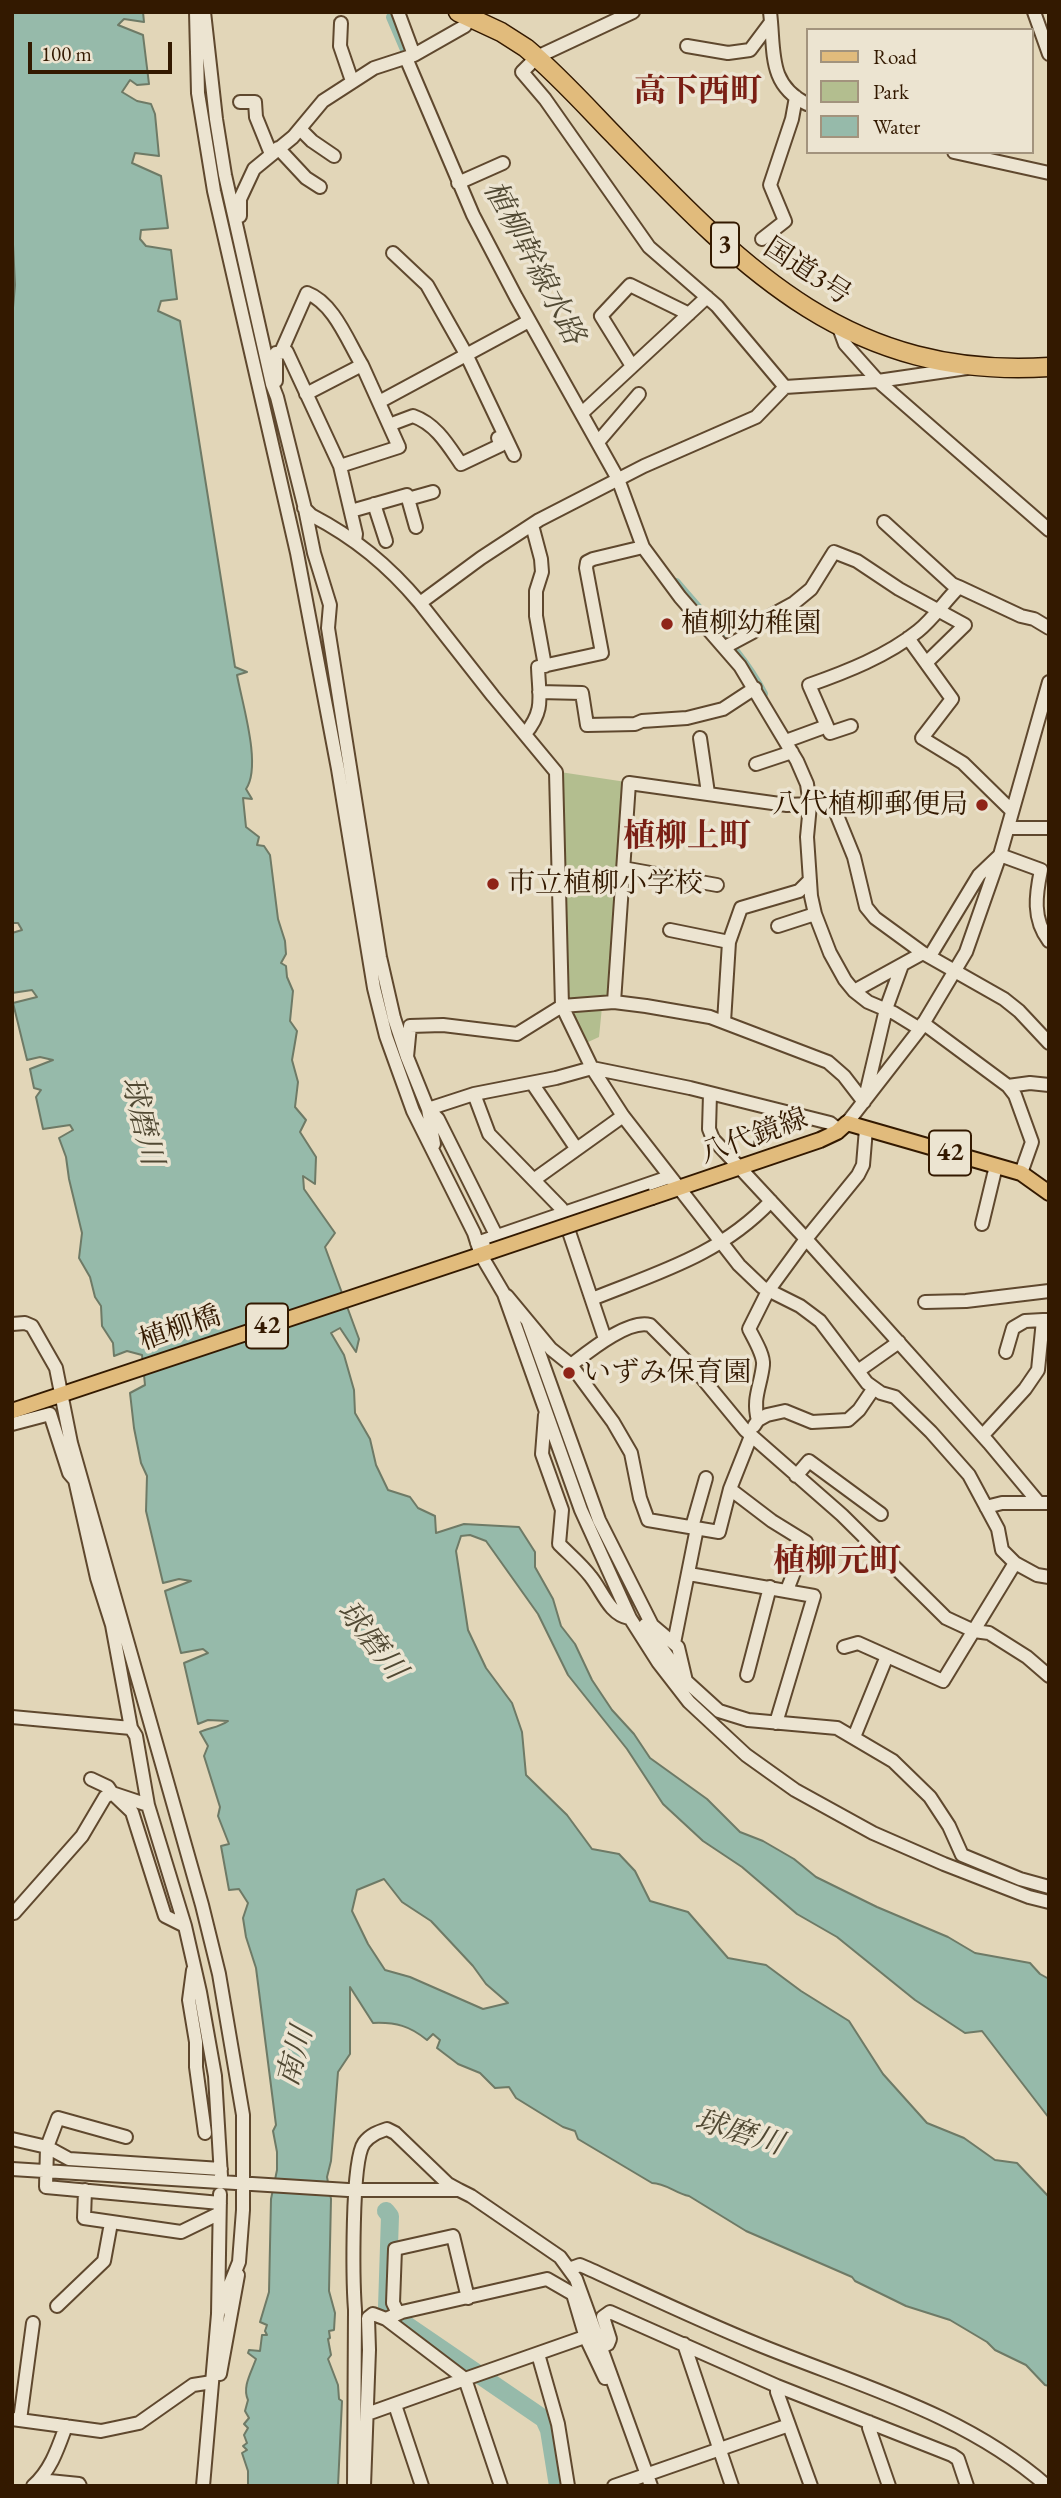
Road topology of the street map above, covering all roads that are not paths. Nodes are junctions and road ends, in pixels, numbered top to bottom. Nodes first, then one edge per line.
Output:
1 (195, 12) edge
2 (204, 12) edge
3 (398, 12) edge
4 (634, 12) edge
5 (1034, 12) edge
6 (463, 14) edge
7 (615, 16) edge
8 (771, 17) edge
9 (341, 23) dead end
10 (622, 34) dead end
11 (687, 46) dead end
12 (1049, 54) edge
13 (410, 57) junction
14 (537, 57) junction
15 (352, 81) junction
16 (802, 100) edge
17 (240, 102) dead end
18 (300, 129) junction
19 (274, 151) junction
20 (963, 154) edge
21 (334, 156) dead end
22 (503, 163) dead end
23 (1049, 173) edge
24 (458, 183) junction
25 (320, 187) dead end
26 (762, 239) dead end
27 (240, 241) junction
28 (393, 253) dead end
29 (235, 286) junction
30 (707, 297) junction
31 (689, 314) junction
32 (529, 321) junction
33 (838, 325) junction
34 (281, 352) junction
35 (466, 354) junction
36 (362, 365) junction
37 (632, 366) junction
38 (974, 366) junction
39 (1049, 367) edge
40 (878, 381) junction
41 (785, 387) junction
42 (306, 394) junction
43 (639, 394) dead end
44 (277, 397) junction
45 (379, 402) junction
46 (582, 413) junction
47 (389, 425) junction
48 (505, 435) junction
49 (598, 442) junction
50 (514, 455) dead end
51 (279, 459) junction
52 (340, 466) junction
53 (618, 479) junction
54 (433, 492) dead end
55 (408, 499) junction
56 (374, 504) junction
57 (305, 509) junction
58 (351, 510) junction
59 (884, 522) dead end
60 (531, 525) junction
61 (416, 527) dead end
62 (1049, 530) edge
63 (311, 538) junction
64 (355, 541) junction
65 (386, 541) dead end
66 (643, 547) junction
67 (959, 587) junction
68 (420, 603) junction
69 (307, 607) junction
70 (938, 610) junction
71 (1049, 628) edge
72 (908, 638) junction
73 (725, 647) junction
74 (926, 663) junction
75 (545, 666) junction
76 (1049, 682) edge
77 (755, 688) junction
78 (539, 692) junction
79 (827, 726) junction
80 (851, 726) dead end
81 (525, 734) junction
82 (700, 738) dead end
83 (789, 747) junction
84 (756, 764) dead end
85 (708, 793) junction
86 (810, 805) junction
87 (1012, 811) junction
88 (1008, 828) junction
89 (1049, 828) edge
90 (1000, 855) junction
91 (623, 868) junction
92 (810, 880) junction
93 (717, 885) dead end
94 (815, 914) junction
95 (778, 926) dead end
96 (670, 930) dead end
97 (1049, 941) edge
98 (729, 942) junction
99 (926, 955) junction
100 (902, 965) junction
101 (955, 969) junction
102 (854, 990) junction
103 (614, 1002) junction
104 (562, 1006) junction
105 (886, 1009) junction
106 (724, 1022) junction
107 (922, 1026) junction
108 (1049, 1043) edge
109 (407, 1057) junction
110 (592, 1068) junction
111 (531, 1083) junction
112 (1049, 1085) edge
113 (1008, 1086) junction
114 (474, 1094) junction
115 (710, 1094) junction
116 (864, 1102) junction
117 (428, 1109) junction
118 (624, 1116) junction
119 (842, 1128) junction
120 (866, 1129) junction
121 (576, 1148) junction
122 (437, 1157) junction
123 (996, 1166) junction
124 (739, 1169) junction
125 (1021, 1173) junction
126 (669, 1177) junction
127 (535, 1179) junction
128 (679, 1189) junction
129 (1049, 1193) edge
130 (771, 1201) junction
131 (563, 1214) junction
132 (982, 1224) dead end
133 (806, 1238) junction
134 (721, 1244) junction
135 (483, 1249) junction
136 (768, 1291) junction
137 (1049, 1291) edge
138 (503, 1294) junction
139 (592, 1299) junction
140 (925, 1302) dead end
141 (1046, 1320) edge
142 (528, 1322) junction
143 (12, 1324) edge
144 (605, 1339) junction
145 (899, 1342) junction
146 (1006, 1352) dead end
147 (572, 1365) junction
148 (858, 1371) junction
149 (874, 1388) junction
150 (63, 1394) junction
151 (545, 1409) junction
152 (12, 1411) edge
153 (758, 1420) junction
154 (12, 1424) edge
155 (750, 1435) junction
156 (983, 1435) junction
157 (796, 1476) junction
158 (706, 1478) dead end
159 (730, 1489) junction
160 (1044, 1503) edge
161 (986, 1507) junction
162 (881, 1514) dead end
163 (695, 1528) junction
164 (1015, 1563) junction
165 (689, 1574) junction
166 (1049, 1577) edge
167 (770, 1587) junction
168 (787, 1590) junction
169 (634, 1616) junction
170 (652, 1625) junction
171 (974, 1631) junction
172 (674, 1643) junction
173 (844, 1647) dead end
174 (117, 1651) junction
175 (887, 1656) junction
176 (747, 1675) dead end
177 (1049, 1676) edge
178 (686, 1681) junction
179 (139, 1688) junction
180 (12, 1717) edge
181 (776, 1723) junction
182 (131, 1728) junction
183 (854, 1737) junction
184 (91, 1779) dead end
185 (112, 1793) junction
186 (145, 1804) junction
187 (136, 1829) junction
188 (1049, 1886) edge
189 (1049, 1896) edge
190 (1029, 1897) junction
191 (1049, 1902) edge
192 (13, 1913) edge
193 (185, 1926) junction
194 (193, 1962) junction
195 (205, 2133) dead end
196 (126, 2137) dead end
197 (12, 2139) edge
198 (47, 2147) junction
199 (12, 2169) edge
200 (46, 2171) junction
201 (246, 2185) junction
202 (85, 2190) junction
203 (352, 2190) junction
204 (459, 2190) junction
205 (220, 2204) junction
206 (111, 2223) junction
207 (239, 2262) junction
208 (569, 2269) junction
209 (353, 2292) junction
210 (468, 2298) junction
211 (57, 2306) dead end
212 (218, 2314) junction
213 (373, 2314) junction
214 (394, 2315) junction
215 (33, 2323) dead end
216 (591, 2335) junction
217 (684, 2344) junction
218 (601, 2347) junction
219 (538, 2354) junction
220 (467, 2378) junction
221 (212, 2382) junction
222 (777, 2386) junction
223 (618, 2390) junction
224 (395, 2405) junction
225 (367, 2414) junction
226 (16, 2419) edge
227 (869, 2422) junction
228 (789, 2425) junction
229 (66, 2426) junction
230 (719, 2449) junction
231 (649, 2480) edge
232 (36, 2483) edge
233 (80, 2486) edge
234 (203, 2486) edge
235 (211, 2486) edge
236 (354, 2486) edge
237 (363, 2486) edge
238 (422, 2486) edge
239 (501, 2486) edge
240 (568, 2486) edge
241 (614, 2486) edge
242 (732, 2486) edge
243 (811, 2486) edge
244 (889, 2486) edge
245 (967, 2486) edge
246 (1047, 2486) edge

1 - 29 street
2 - 27 street
3 - 13 street
4 - 7 street
5 - 12 street
6 - 13 street
6 - 14 highway, 国道3号 / 3
7 - 10 street
7 - 14 street
8 - 11 street
8 - 16 street
9 - 15 street
13 - 15 street
13 - 24 street
14 - 30 street
14 - 33 highway, 国道3号 / 3
15 - 18 street
16 - 26 street
17 - 19 street
18 - 19 street
18 - 21 street
19 - 25 street
19 - 27 street
20 - 23 street
22 - 24 street
24 - 32 street
27 - 29 street
27 - 44 street
28 - 35 street
29 - 51 street
30 - 31 street
30 - 41 street
31 - 37 street
31 - 37 street
32 - 35 street
32 - 46 street
33 - 38 highway, 国道3号 / 3
33 - 40 street
34 - 36 street
34 - 42 street
34 - 44 street
35 - 45 street
35 - 48 street
36 - 42 street
36 - 45 street
37 - 46 street
38 - 39 highway, 国道3号 / 3
38 - 40 street
40 - 41 street
40 - 62 street
41 - 53 street
42 - 52 street
43 - 49 street
44 - 51 street
44 - 57 street
45 - 47 street
46 - 49 street
47 - 48 street
47 - 52 street
48 - 50 street
49 - 53 street
51 - 57 street
51 - 69 street
52 - 58 street
53 - 60 street
53 - 66 street
54 - 55 street
55 - 56 street
55 - 61 street
56 - 58 street
56 - 65 street
57 - 63 street
57 - 64 street
58 - 64 street
59 - 67 street
60 - 68 street
60 - 75 street
63 - 69 street
63 - 109 street
64 - 68 street
66 - 73 street
66 - 75 street
67 - 70 street
67 - 71 street
68 - 81 street
69 - 122 street
70 - 72 street
70 - 73 street
70 - 74 street
72 - 74 street
72 - 79 street
73 - 77 street
74 - 87 street
75 - 78 street
76 - 87 street
77 - 78 street
77 - 83 street
78 - 81 street
79 - 80 street
79 - 83 street
81 - 104 street
82 - 85 street
83 - 84 street
83 - 86 street
85 - 86 street
85 - 91 street
86 - 92 street
86 - 99 street
87 - 88 street
88 - 89 street
88 - 90 street
90 - 97 street
90 - 99 street
90 - 101 street
91 - 93 street
91 - 103 street
92 - 94 street
92 - 98 street
94 - 95 street
94 - 102 street
96 - 98 street
98 - 106 street
99 - 100 street
99 - 101 street
100 - 102 street
100 - 105 street
101 - 107 street
101 - 108 street
102 - 105 street
103 - 104 street
103 - 106 street
104 - 109 street
104 - 110 street
105 - 107 street
105 - 116 street
106 - 116 street
107 - 113 street
107 - 116 street
109 - 117 street
110 - 111 street
110 - 115 street
110 - 118 street
111 - 114 street
111 - 121 street
112 - 113 street
113 - 125 street
114 - 117 street
114 - 127 street
115 - 119 street
115 - 124 street
116 - 119 street
117 - 122 street
117 - 135 street
118 - 121 street
118 - 126 street
119 - 120 main road, 八代鏡線 / 42
119 - 124 main road, 八代鏡線 / 42
120 - 123 main road, 八代鏡線 / 42
120 - 133 street
121 - 127 street
122 - 135 street
123 - 125 main road, 八代鏡線 / 42
123 - 132 street
124 - 128 main road, 八代鏡線 / 42
124 - 130 street
125 - 129 main road, 八代鏡線 / 42
126 - 128 street
126 - 131 street
127 - 131 street
128 - 134 street
128 - 135 main road, 八代鏡線 / 42, bridge
130 - 133 street
130 - 134 street
131 - 135 street
131 - 139 street
133 - 136 street
133 - 145 street
134 - 136 street
134 - 139 street
135 - 138 street
135 - 150 main road, 植柳橋 / 42
136 - 148 street
136 - 153 street
137 - 140 street
138 - 142 street
138 - 151 street
139 - 144 street
141 - 146 street
141 - 156 street
142 - 147 street
142 - 170 street
143 - 150 street
144 - 147 street
144 - 155 street
145 - 148 street
145 - 156 street
147 - 163 street
148 - 149 street
149 - 153 street
149 - 161 street
150 - 152 main road, 42
150 - 179 street
151 - 169 street
151 - 169 street
153 - 155 street
154 - 174 street
155 - 157 street
155 - 159 street
156 - 160 street
157 - 162 street
157 - 171 street
158 - 163 street
159 - 163 street
159 - 168 street
160 - 161 street
161 - 164 street
163 - 165 street
164 - 166 street
164 - 171 street
165 - 167 street
165 - 172 street
167 - 168 street
167 - 176 street
168 - 181 street
169 - 170 street
169 - 178 street
169 - 190 street
170 - 172 street
171 - 175 street
171 - 177 street
172 - 178 street
173 - 175 street
174 - 179 street
174 - 182 street
175 - 183 street
178 - 181 street
179 - 182 street
179 - 201 street
180 - 182 street
181 - 183 street
182 - 186 street
183 - 188 street
184 - 185 street
185 - 186 street
185 - 187 street
185 - 192 street
186 - 187 street
186 - 193 street
187 - 193 street
189 - 190 street
190 - 191 street
193 - 194 street
194 - 195 street
194 - 198 street
196 - 198 street
197 - 198 street
198 - 200 street
199 - 200 street
200 - 201 street
200 - 202 street
201 - 203 street
201 - 207 street
202 - 205 street
202 - 206 street
203 - 204 street
203 - 204 street
203 - 209 street
204 - 208 street
205 - 206 street
205 - 212 street
206 - 211 street
207 - 212 street
207 - 235 street
208 - 216 street
208 - 246 street
209 - 213 street
209 - 236 street
210 - 214 street
210 - 214 street
210 - 216 street
212 - 221 street
213 - 214 street
213 - 225 street
214 - 220 street
215 - 226 street
216 - 218 street
216 - 219 street
216 - 223 street
217 - 218 street
217 - 222 street
217 - 230 street
218 - 223 street
219 - 220 street
219 - 240 street
220 - 224 street
220 - 239 street
221 - 229 street
221 - 234 street
222 - 227 street
222 - 228 street
223 - 231 street
224 - 225 street
224 - 238 street
225 - 237 street
226 - 229 street
227 - 244 street
227 - 245 street
228 - 230 street
228 - 243 street
229 - 232 street
230 - 231 street
230 - 242 street
231 - 241 street
232 - 233 street

